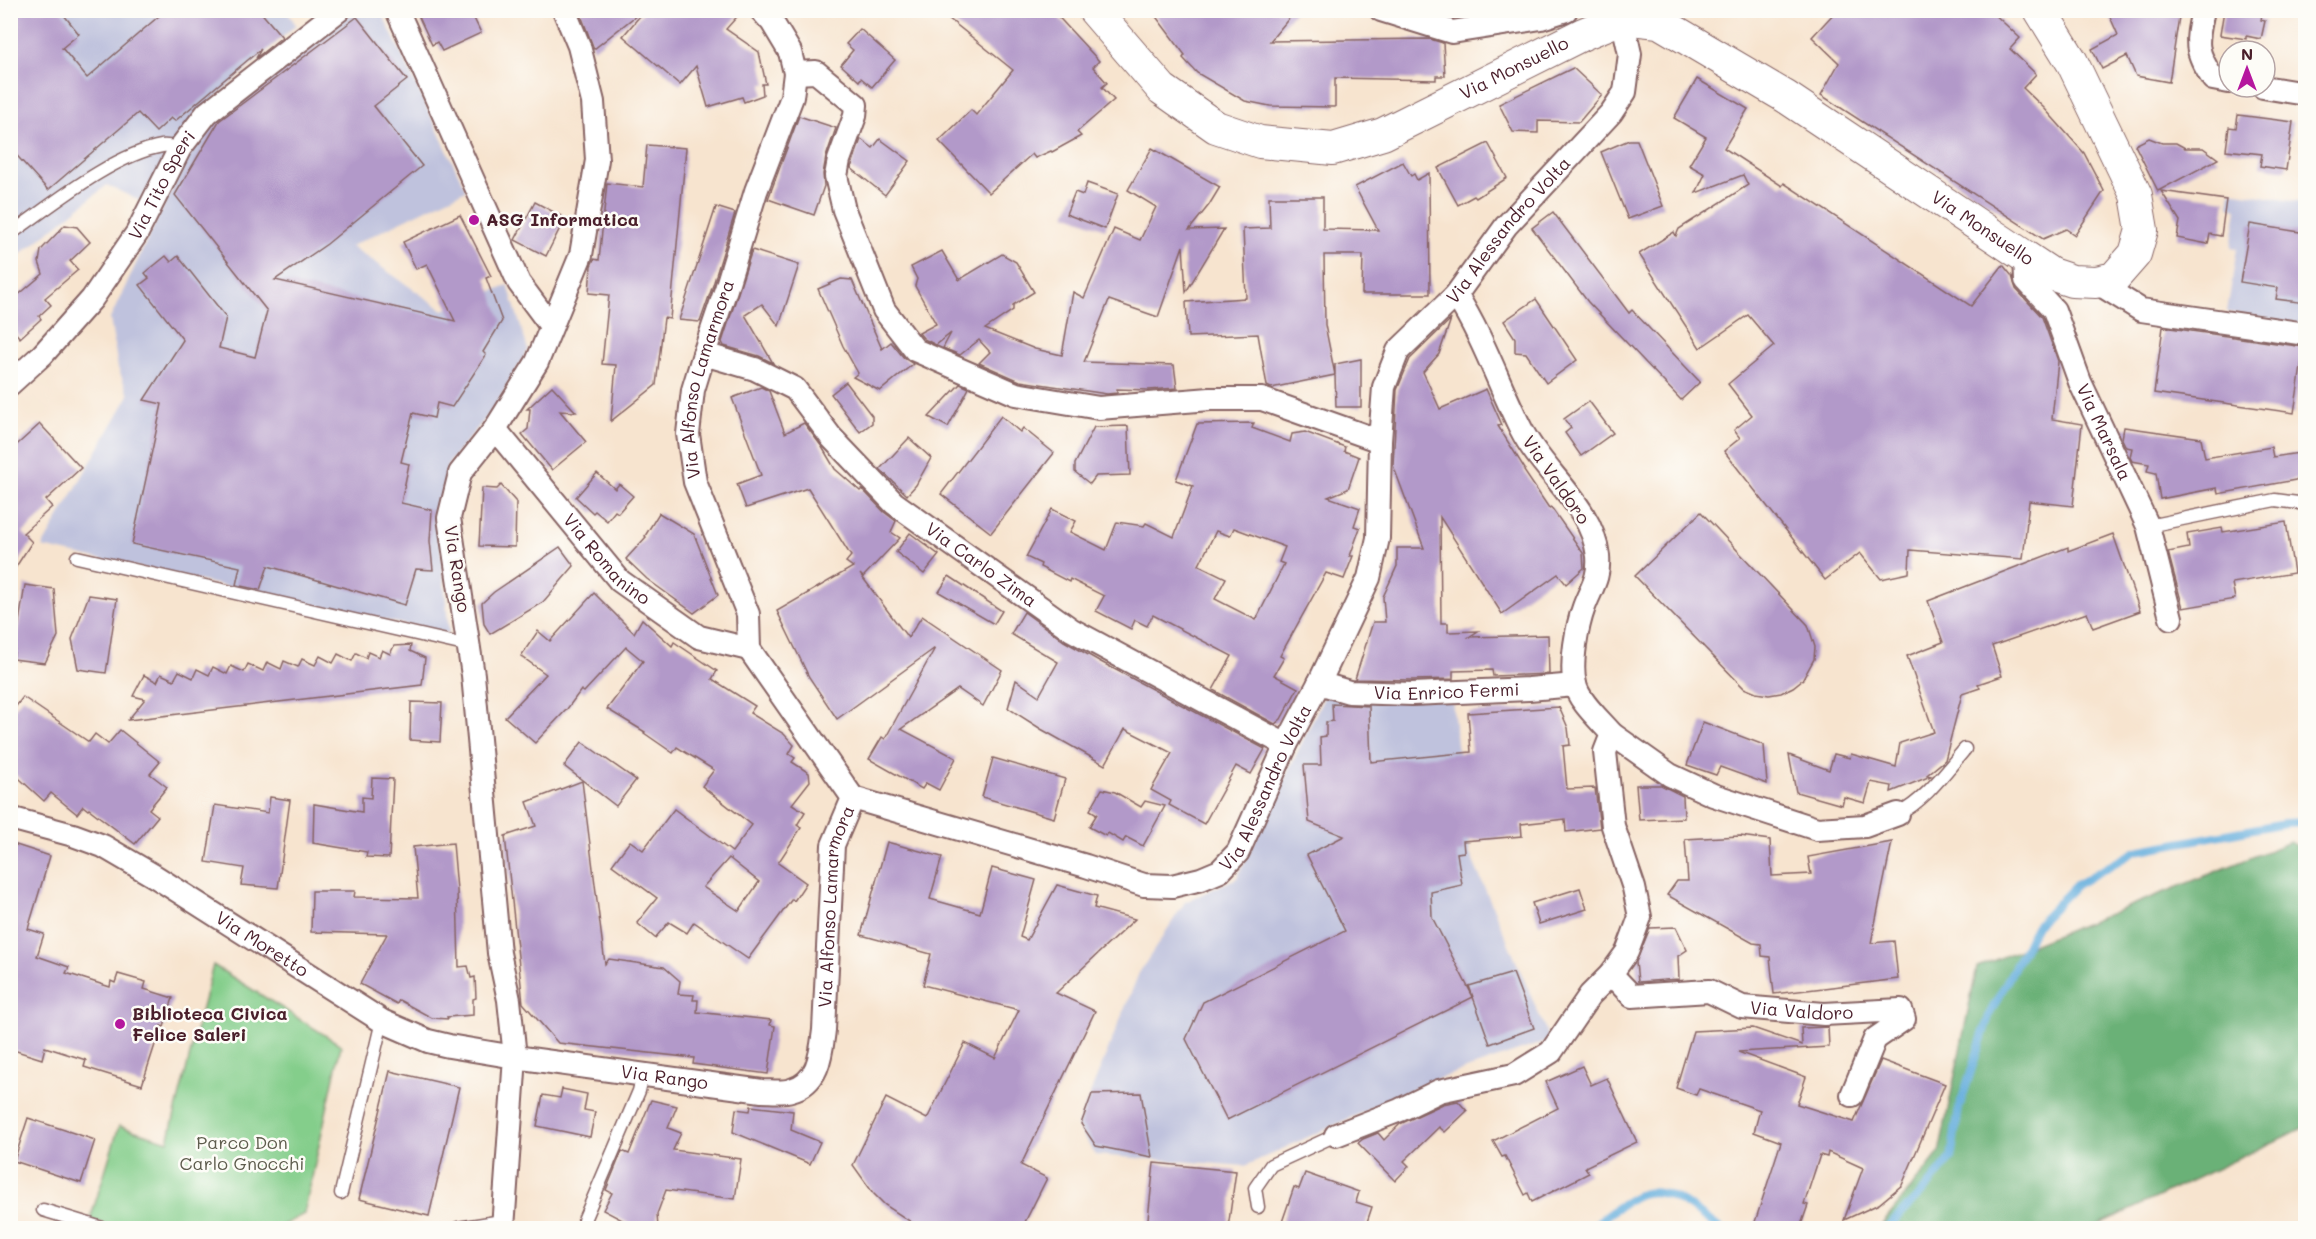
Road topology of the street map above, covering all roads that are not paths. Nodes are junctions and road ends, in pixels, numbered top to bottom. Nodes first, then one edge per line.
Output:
1 (339, 10) edge
2 (397, 10) edge
3 (564, 10) edge
4 (761, 10) edge
5 (1094, 10) edge
6 (1381, 10) edge
7 (1566, 10) edge
8 (2040, 10) edge
9 (2203, 10) edge
10 (1618, 14) edge
11 (795, 73) junction
12 (2217, 80) edge
13 (2277, 89) edge
14 (2306, 94) edge
15 (180, 148) junction
16 (10, 234) edge
17 (2025, 255) junction
18 (2096, 282) junction
19 (1456, 295) junction
20 (551, 326) junction
21 (2306, 334) edge
22 (704, 354) junction
23 (10, 384) edge
24 (495, 429) junction
25 (1380, 441) junction
26 (2306, 504) edge
27 (2148, 526) junction
28 (76, 557) dead end
29 (2171, 618) dead end
30 (469, 646) junction
31 (749, 649) junction
32 (1319, 682) junction
33 (1575, 685) junction
34 (1612, 734) junction
35 (1286, 745) junction
36 (1965, 749) dead end
37 (853, 798) junction
38 (1898, 814) joint
39 (10, 818) edge
40 (1611, 974) junction
41 (382, 1021) junction
42 (515, 1056) junction
43 (643, 1074) junction
44 (811, 1079) joint
45 (1852, 1095) dead end
46 (1336, 1135) joint
47 (341, 1193) dead end
48 (1258, 1207) dead end
49 (43, 1210) dead end
50 (584, 1220) dead end
51 (503, 1225) edge
52 (102, 1228) edge
53 (462, 1228) edge

1 - 15 street, Via Tito Speri
2 - 20 street
3 - 20 street, Via Rango
4 - 11 street, Via Alfonso Lamarmora
5 - 10 main road, Via Monsuello
6 - 7 street
8 - 18 main road
9 - 12 street
10 - 17 main road, Via Monsuello
10 - 19 street, Via Alessandro Volta
11 - 22 street, Via Alfonso Lamarmora
11 - 25 street
13 - 14 street
15 - 16 lane
15 - 23 street, Via Tito Speri
17 - 18 main road, Via Monsuello
17 - 27 street, Via Marsala
18 - 21 street, Via Monsuello
19 - 25 street, Via Alessandro Volta
19 - 33 street, Via Valdoro
20 - 24 street, Via Rango
22 - 31 street, Via Alfonso Lamarmora
22 - 35 street, Via Carlo Zima
24 - 30 street, Via Rango
24 - 31 street, Via Romanino
25 - 32 street, Via Alessandro Volta
26 - 27 lane
27 - 29 street, Via Marsala
28 - 30 lane
30 - 42 street, Via Rango
31 - 37 street, Via Alfonso Lamarmora
32 - 33 street, Via Enrico Fermi
32 - 35 street, Via Alessandro Volta
33 - 34 street
34 - 38 street
34 - 40 street
35 - 37 street, Via Alessandro Volta
36 - 38 lane
37 - 44 street, Via Alfonso Lamarmora
39 - 41 street, Via Moretto
40 - 45 street, Via Valdoro
40 - 46 street
41 - 42 street, Via Moretto
41 - 47 lane
42 - 43 street, Via Rango
42 - 51 street, Via Rango
43 - 44 street, Via Rango
43 - 50 lane
46 - 48 lane
49 - 52 lane
51 - 53 lane

